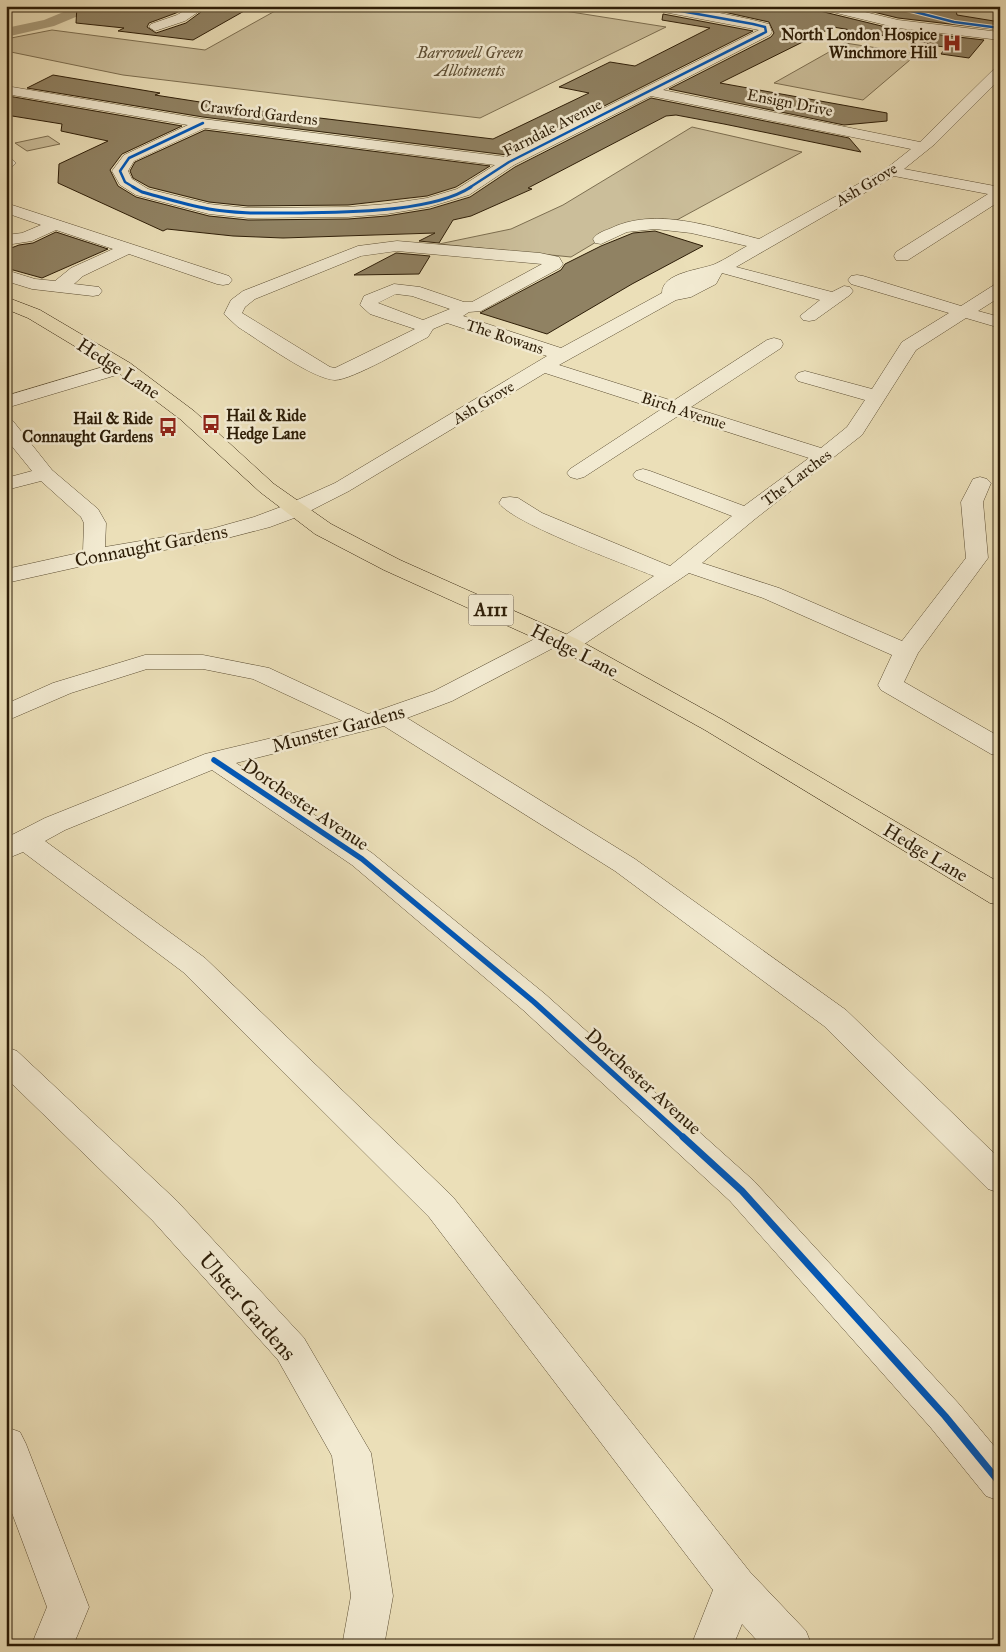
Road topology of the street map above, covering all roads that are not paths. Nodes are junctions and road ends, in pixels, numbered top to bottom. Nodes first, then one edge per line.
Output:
1 (201, 6) edge
2 (653, 6) edge
3 (824, 6) edge
4 (155, 27) dead end
5 (1000, 36) edge
6 (1000, 71) edge
7 (654, 89) junction
8 (6, 90) edge
9 (203, 123) junction
10 (927, 144) junction
11 (508, 162) junction
12 (892, 171) junction
13 (1000, 193) edge
14 (6, 208) edge
15 (57, 224) junction
16 (600, 239) dead end
17 (6, 240) edge
18 (761, 245) junction
19 (129, 248) junction
20 (902, 256) dead end
21 (717, 270) junction
22 (7, 276) edge
23 (224, 280) dead end
24 (60, 286) junction
25 (1000, 289) edge
26 (93, 291) dead end
27 (834, 298) junction
28 (6, 302) edge
29 (966, 311) junction
30 (454, 312) junction
31 (809, 316) dead end
32 (1000, 322) edge
33 (426, 325) junction
34 (774, 344) dead end
35 (563, 356) junction
36 (543, 366) junction
37 (123, 367) junction
38 (805, 377) dead end
39 (877, 397) junction
40 (6, 402) edge
41 (678, 408) junction
42 (6, 425) edge
43 (824, 456) junction
44 (45, 474) junction
45 (577, 474) dead end
46 (643, 475) dead end
47 (980, 483) dead end
48 (6, 484) edge
49 (510, 503) dead end
50 (294, 510) junction
51 (747, 514) junction
52 (94, 556) junction
53 (679, 570) junction
54 (6, 576) edge
55 (561, 641) junction
56 (906, 652) junction
57 (6, 713) edge
58 (378, 720) junction
59 (1000, 748) edge
60 (214, 760) junction
61 (16, 845) edge
62 (998, 894) edge
63 (6, 1059) edge
64 (1000, 1180) edge
65 (6, 1444) edge
66 (1000, 1483) edge
67 (736, 1586) junction
68 (52, 1646) edge
69 (363, 1646) edge
70 (712, 1646) edge
71 (791, 1646) edge

1 - 4 street
2 - 7 street, Farndale Avenue
3 - 5 street
6 - 10 street, Ash Grove
7 - 10 street, Ensign Drive
7 - 11 street, Farndale Avenue
8 - 9 street, Crawford Gardens
9 - 11 street, Crawford Gardens
9 - 11 street, Farndale Avenue
10 - 12 street, Ash Grove
12 - 13 street
12 - 18 street, Ash Grove
13 - 20 street
14 - 15 street
15 - 17 street
15 - 19 street
16 - 18 street
18 - 21 street, Ash Grove
19 - 23 street
19 - 24 street
21 - 27 street
21 - 35 street, Ash Grove
22 - 24 street
24 - 26 street
25 - 29 street, The Larches
27 - 29 street
27 - 31 street
28 - 37 main road, Hedge Lane / A111
29 - 32 street
29 - 39 street, The Larches
30 - 33 street
30 - 33 street, The Rowans
30 - 33 street
30 - 35 street, The Rowans
34 - 41 street
35 - 36 street, Ash Grove
36 - 41 street, Birch Avenue
36 - 50 street, Ash Grove
37 - 40 street
37 - 50 main road, Hedge Lane / A111
38 - 39 street
39 - 43 street, The Larches
41 - 43 street, Birch Avenue
41 - 45 street
42 - 44 street
43 - 51 street, The Larches
44 - 48 street
44 - 52 street
46 - 51 street
47 - 56 street
49 - 53 street
50 - 52 street, Connaught Gardens
50 - 55 main road, Hedge Lane / A111
51 - 53 street, The Larches
52 - 54 street, Connaught Gardens
53 - 55 street, The Larches
53 - 56 street
55 - 58 street, Munster Gardens
55 - 62 main road, Hedge Lane / A111
56 - 59 street
57 - 58 street
58 - 60 street, Munster Gardens
58 - 64 street
60 - 61 street, Munster Gardens
60 - 66 street, Dorchester Avenue
61 - 67 street
63 - 69 street, Ulster Gardens
65 - 68 street
67 - 70 street
67 - 71 street

